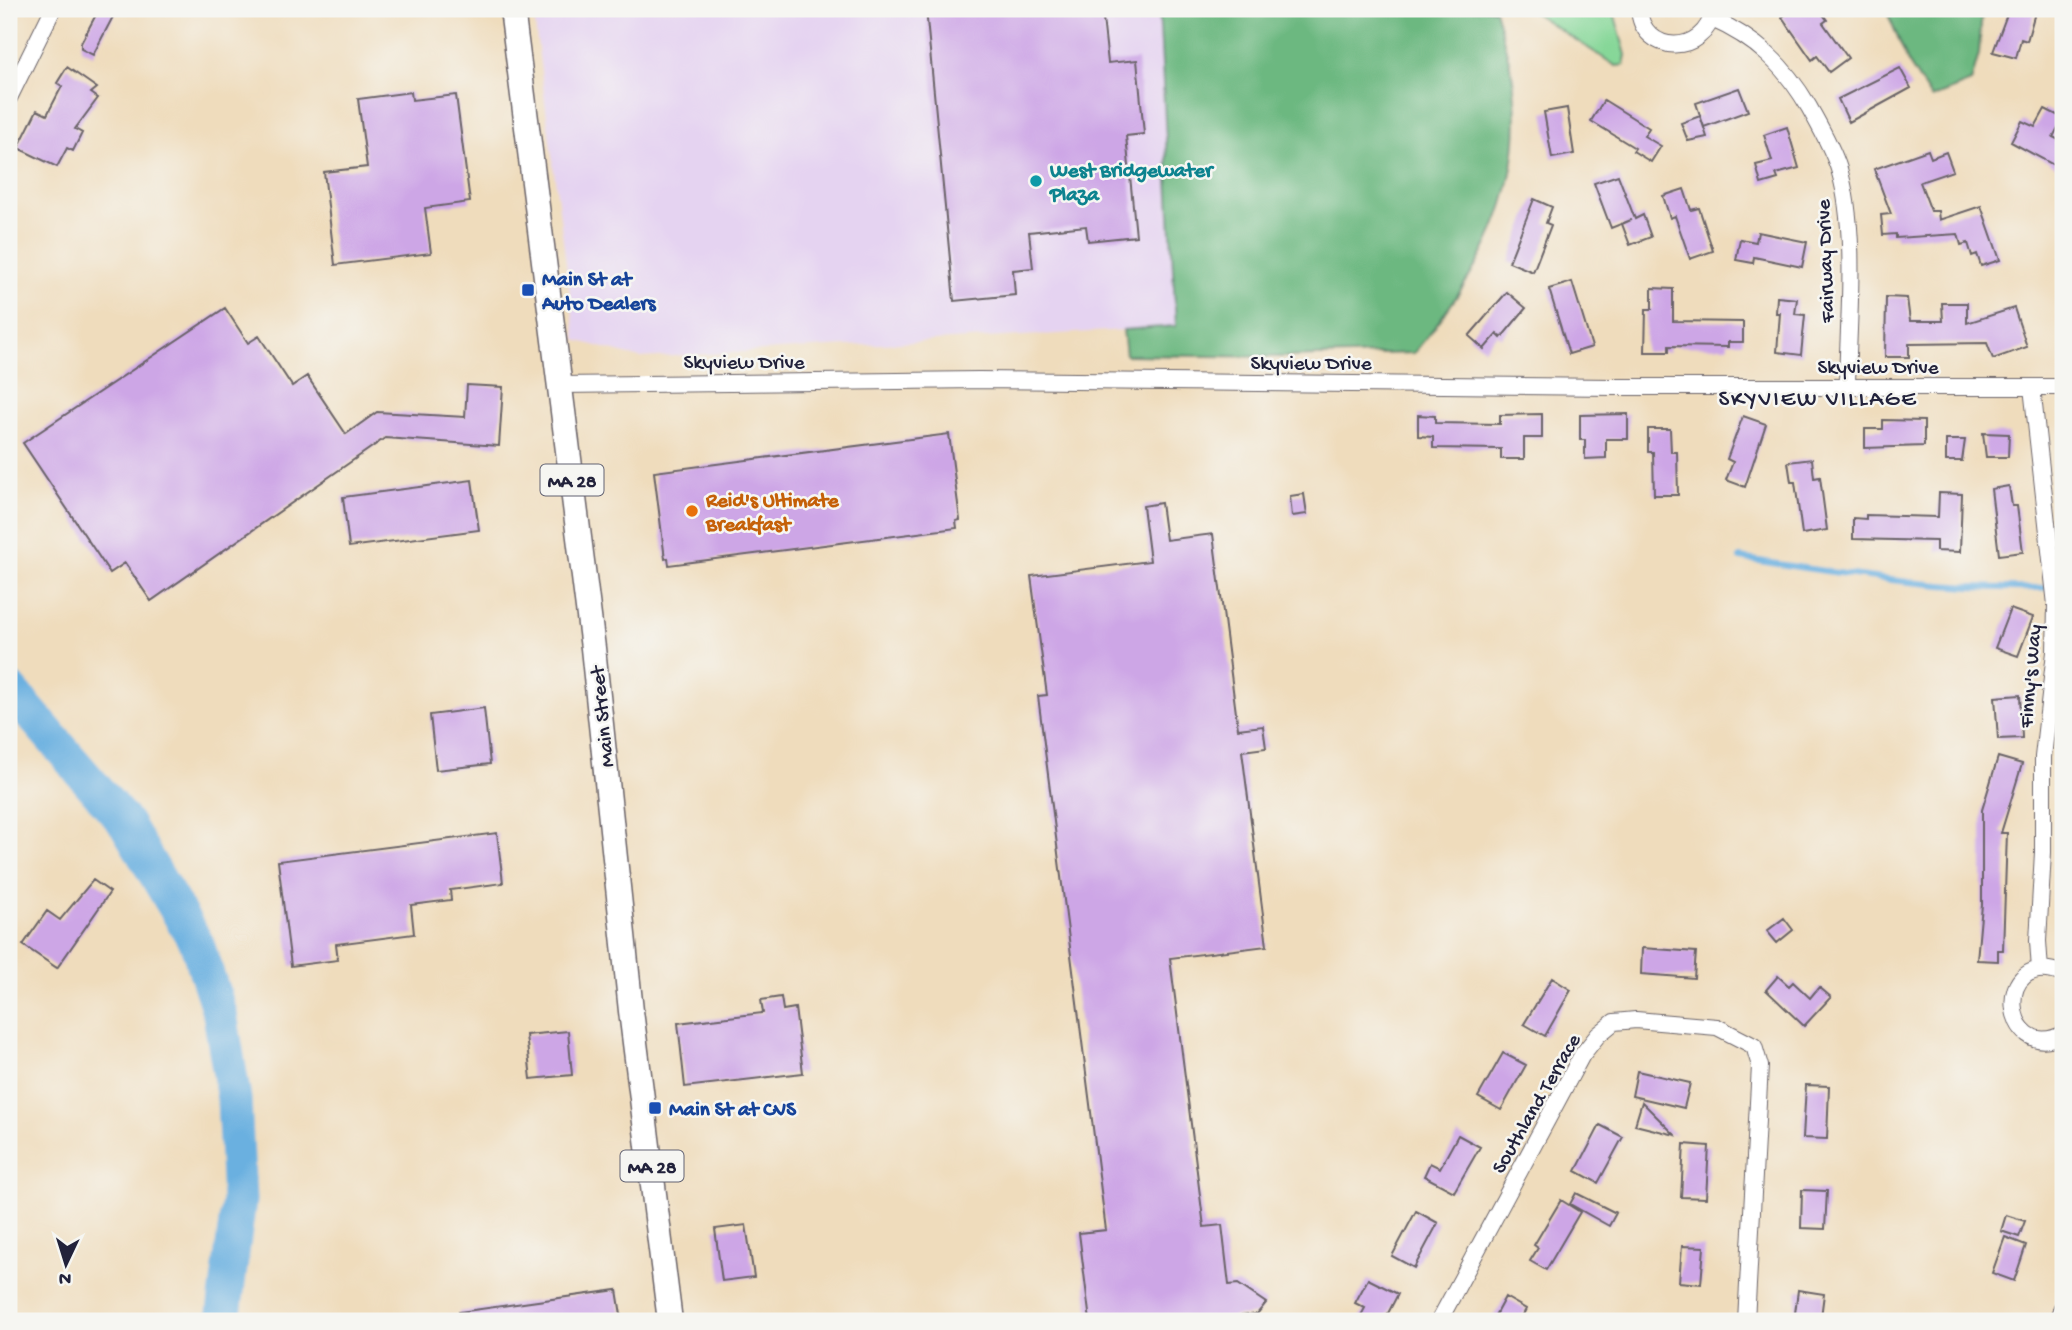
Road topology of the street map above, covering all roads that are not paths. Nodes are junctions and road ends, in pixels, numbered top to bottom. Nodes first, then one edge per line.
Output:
1 (53, 9) edge
2 (512, 9) edge
3 (1639, 9) edge
4 (1713, 14) edge
5 (9, 98) edge
6 (560, 385) junction
7 (1847, 387) junction
8 (2032, 387) junction
9 (2063, 387) edge
10 (2040, 970) junction
11 (2063, 974) edge
12 (2063, 1034) edge
13 (2063, 1304) edge
14 (670, 1321) edge
15 (1439, 1321) edge
16 (1746, 1321) edge
17 (2057, 1321) edge

1 - 5 street
2 - 6 main road, Main Street / MA 28
3 - 4 street, Fairway Drive
4 - 7 street, Fairway Drive
6 - 7 street, Skyview Drive
6 - 14 main road, Main Street / MA 28
7 - 8 street, Skyview Drive
8 - 9 street, Skyview Drive
8 - 10 street, Finny's Way
10 - 11 street
10 - 12 street
13 - 17 street
15 - 16 street, Southland Terrace

